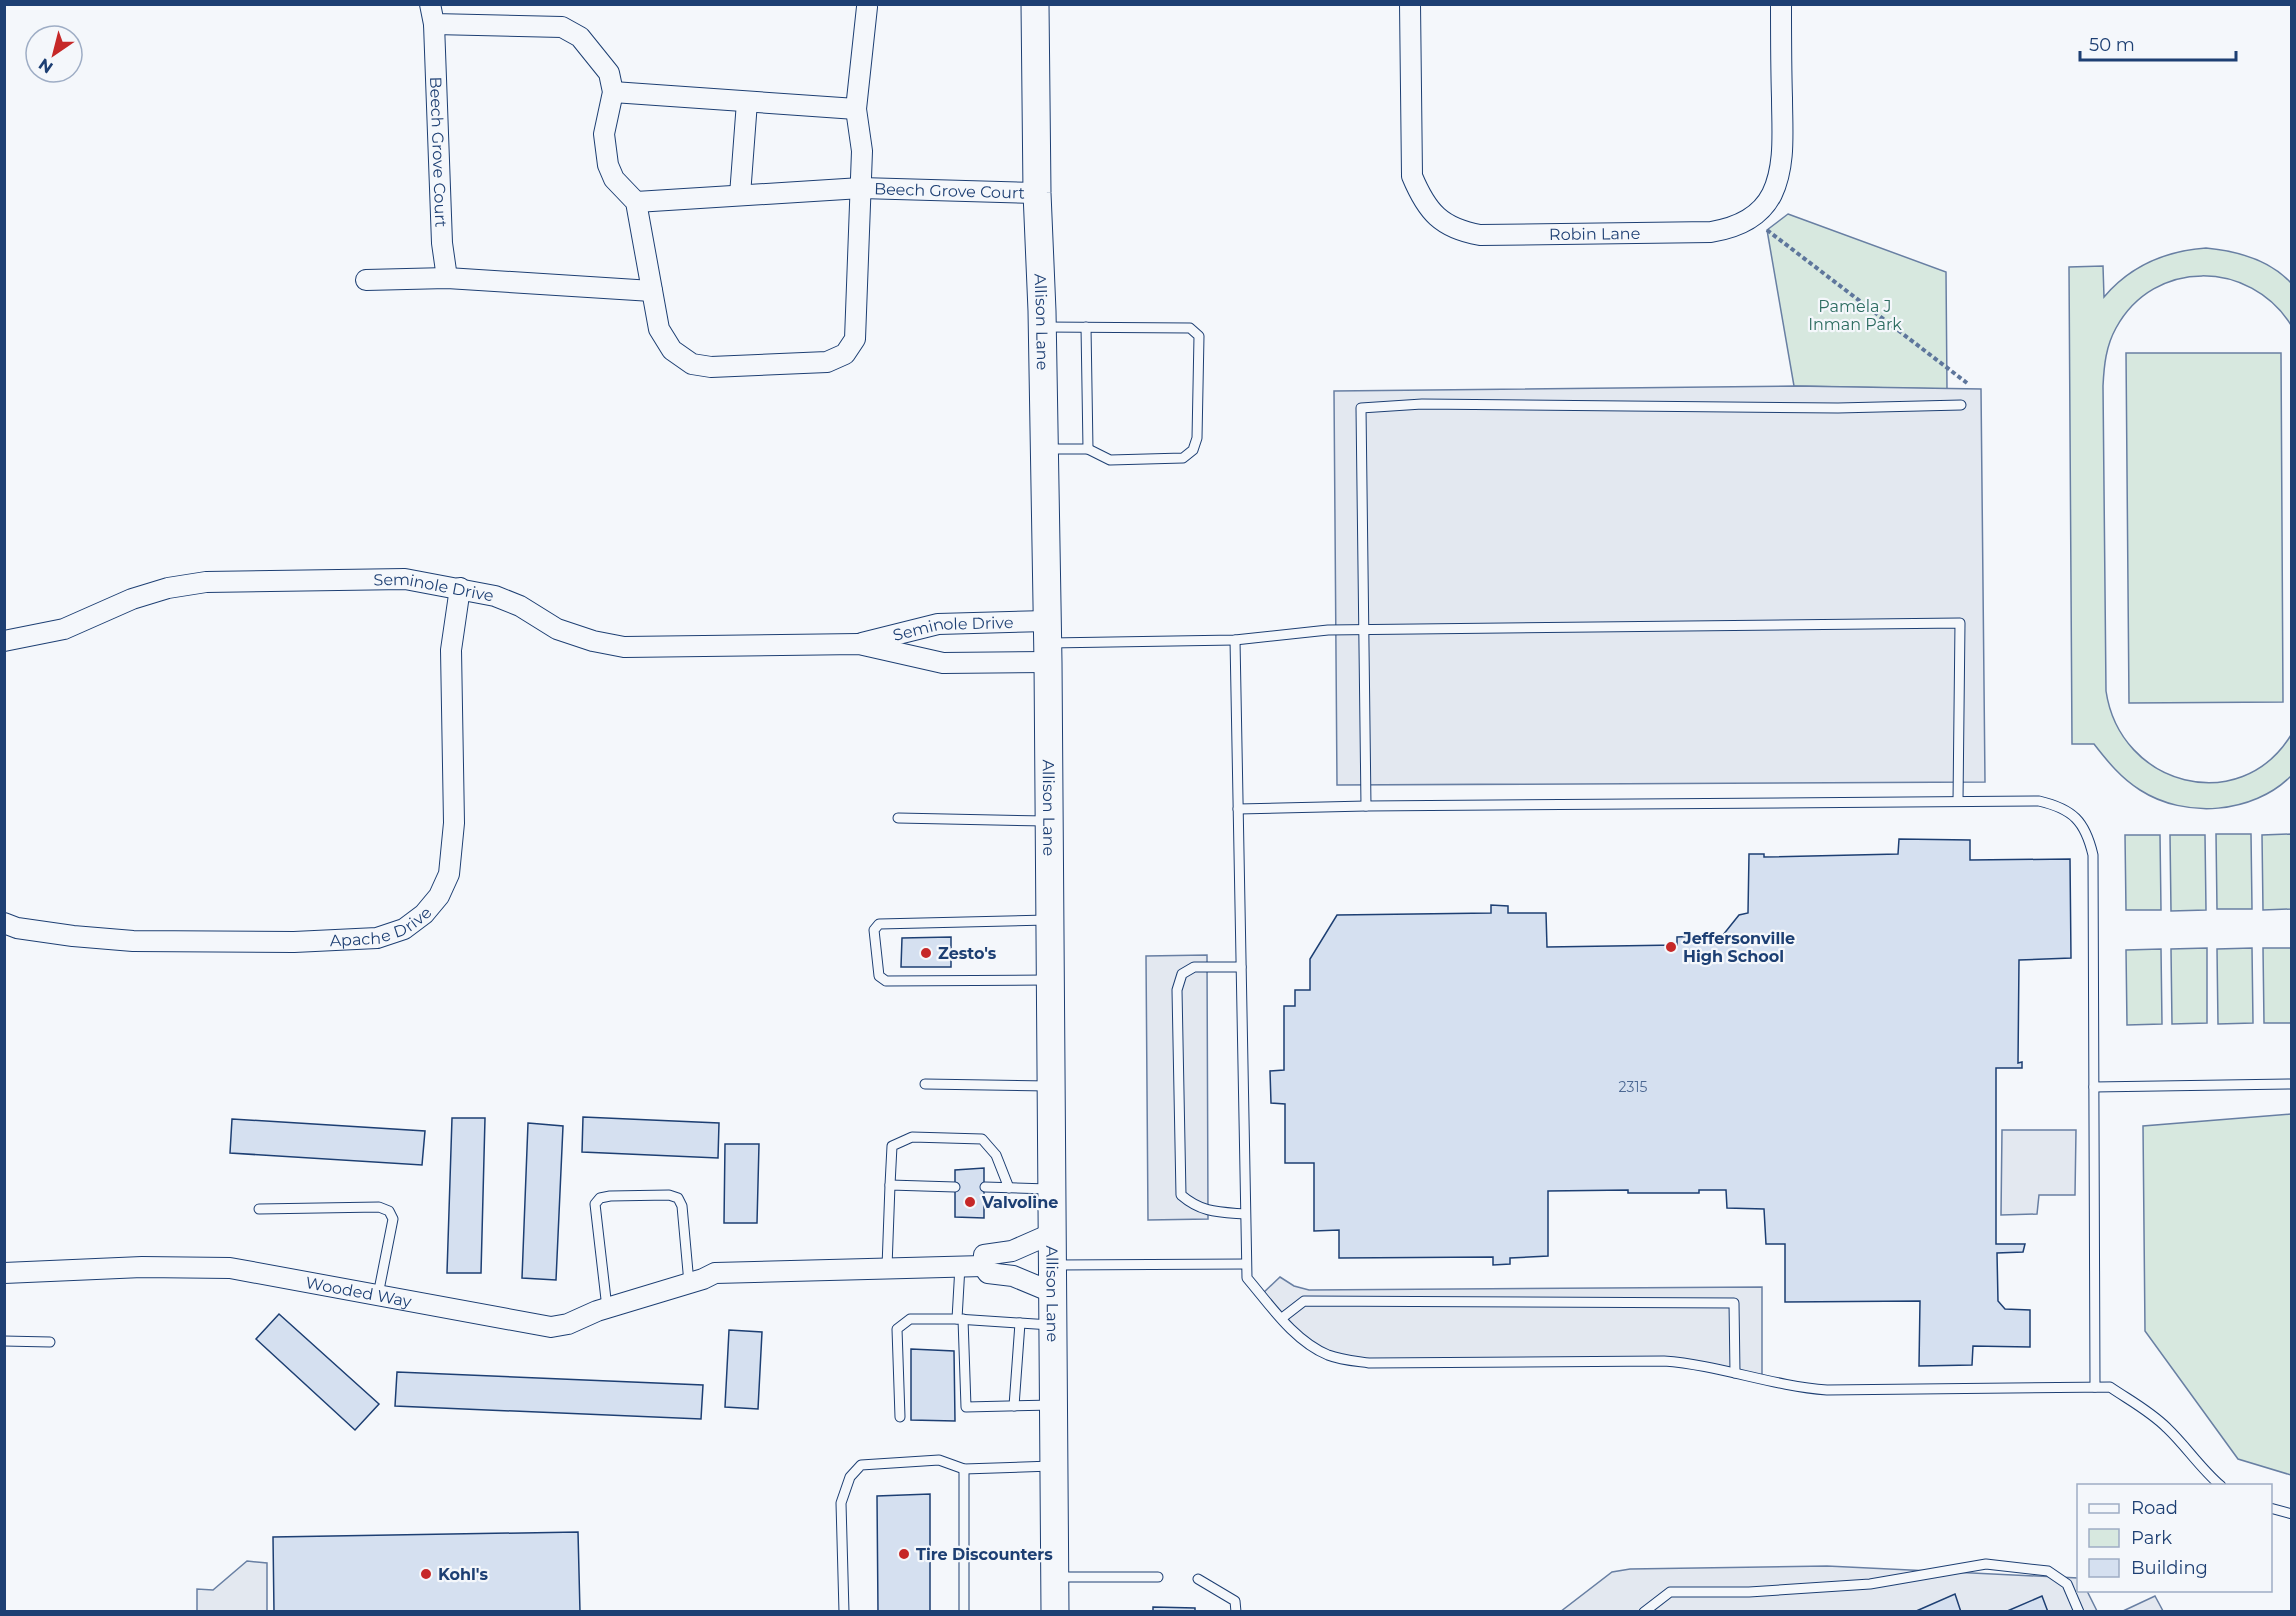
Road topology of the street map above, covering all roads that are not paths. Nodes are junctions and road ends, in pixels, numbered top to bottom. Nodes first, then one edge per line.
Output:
1 (1035, 4) edge
2 (1410, 4) edge
3 (1780, 4) edge
4 (867, 7) dead end
5 (432, 14) edge
6 (613, 92) junction
7 (747, 102) junction
8 (856, 110) junction
9 (861, 188) junction
10 (1037, 194) junction
11 (740, 195) junction
12 (636, 202) junction
13 (447, 278) junction
14 (366, 280) dead end
15 (652, 291) junction
16 (1042, 327) junction
17 (1086, 327) junction
18 (1961, 405) dead end
19 (1044, 449) junction
20 (1088, 449) junction
21 (460, 588) junction
22 (1364, 630) junction
23 (1235, 640) junction
24 (4, 641) edge
25 (1048, 642) junction
26 (859, 644) junction
27 (1958, 801) junction
28 (1366, 806) junction
29 (1238, 809) junction
30 (898, 818) dead end
31 (1049, 821) junction
32 (1049, 920) junction
33 (4, 923) edge
34 (1241, 967) junction
35 (1050, 980) junction
36 (925, 1084) dead end
37 (2292, 1084) edge
38 (1051, 1086) junction
39 (2094, 1087) junction
40 (890, 1185) junction
41 (955, 1187) dead end
42 (985, 1188) dead end
43 (1009, 1188) junction
44 (1053, 1189) junction
45 (259, 1209) dead end
46 (1245, 1214) junction
47 (1053, 1233) junction
48 (1246, 1264) junction
49 (1053, 1265) junction
50 (960, 1266) junction
51 (983, 1266) junction
52 (887, 1267) junction
53 (4, 1273) edge
54 (696, 1281) junction
55 (1054, 1293) junction
56 (378, 1295) junction
57 (607, 1308) junction
58 (1282, 1318) junction
59 (960, 1319) junction
60 (1020, 1323) junction
61 (1054, 1325) junction
62 (4, 1341) edge
63 (50, 1342) dead end
64 (1735, 1373) junction
65 (2095, 1387) junction
66 (1054, 1405) junction
67 (1014, 1406) junction
68 (900, 1417) dead end
69 (1054, 1466) junction
70 (964, 1469) junction
71 (2220, 1484) edge
72 (2272, 1508) edge
73 (2292, 1514) edge
74 (1055, 1577) junction
75 (1158, 1577) dead end
76 (1198, 1579) dead end
77 (844, 1611) edge
78 (964, 1611) edge
79 (1055, 1611) edge
80 (1236, 1611) edge
81 (1644, 1611) edge
82 (2079, 1611) edge

1 - 10 main road, Allison Lane
2 - 3 street, Robin Lane
4 - 8 street, Beech Grove Court
5 - 6 street, Beech Grove Court
5 - 13 street, Beech Grove Court
6 - 7 street
6 - 12 street
7 - 8 street
7 - 11 street
8 - 9 street, Beech Grove Court
9 - 10 street, Beech Grove Court
9 - 11 street, Beech Grove Court
9 - 15 street, Beech Grove Court
10 - 16 main road, Allison Lane
11 - 12 street, Beech Grove Court
12 - 15 street, Beech Grove Court
13 - 14 street
13 - 15 street
16 - 17 lane
16 - 19 main road, Allison Lane
17 - 20 lane
17 - 20 lane
18 - 22 lane
19 - 20 lane
19 - 25 main road, Allison Lane
21 - 24 street, Seminole Drive
21 - 26 street, Seminole Drive
21 - 33 street, Apache Drive
22 - 23 lane
22 - 27 lane
22 - 28 lane
23 - 25 lane
23 - 29 lane
25 - 26 street, Seminole Drive
25 - 26 street, Seminole Drive
25 - 31 main road, Allison Lane
27 - 28 lane
27 - 39 lane
28 - 29 lane
29 - 34 lane
30 - 31 lane
31 - 32 main road, Allison Lane
32 - 35 main road, Allison Lane
32 - 35 lane
34 - 46 lane
34 - 46 lane
35 - 38 main road, Allison Lane
36 - 38 lane
37 - 39 lane
38 - 44 main road, Allison Lane
39 - 65 lane
40 - 41 lane
40 - 43 lane
40 - 52 lane
42 - 43 lane
43 - 44 lane
44 - 47 main road, Allison Lane
45 - 56 lane
46 - 48 lane
47 - 49 main road, Allison Lane
47 - 51 street
48 - 49 lane
48 - 58 lane
49 - 55 main road, Allison Lane
50 - 51 street, Wooded Way
50 - 52 street, Wooded Way
50 - 59 lane
51 - 55 street
52 - 54 street, Wooded Way
53 - 56 street, Wooded Way
54 - 57 street, Wooded Way
54 - 57 lane
55 - 61 main road, Allison Lane
56 - 57 street, Wooded Way
58 - 64 lane
58 - 64 lane
59 - 60 lane
59 - 67 lane
59 - 68 lane
60 - 61 lane
60 - 67 lane
61 - 66 main road, Allison Lane
62 - 63 lane
64 - 65 lane
65 - 71 lane
66 - 67 lane
66 - 69 main road, Allison Lane
69 - 70 lane
69 - 74 main road, Allison Lane
70 - 77 lane
70 - 78 lane
72 - 73 lane
74 - 75 lane
74 - 79 main road, Allison Lane
76 - 80 lane
81 - 82 lane

